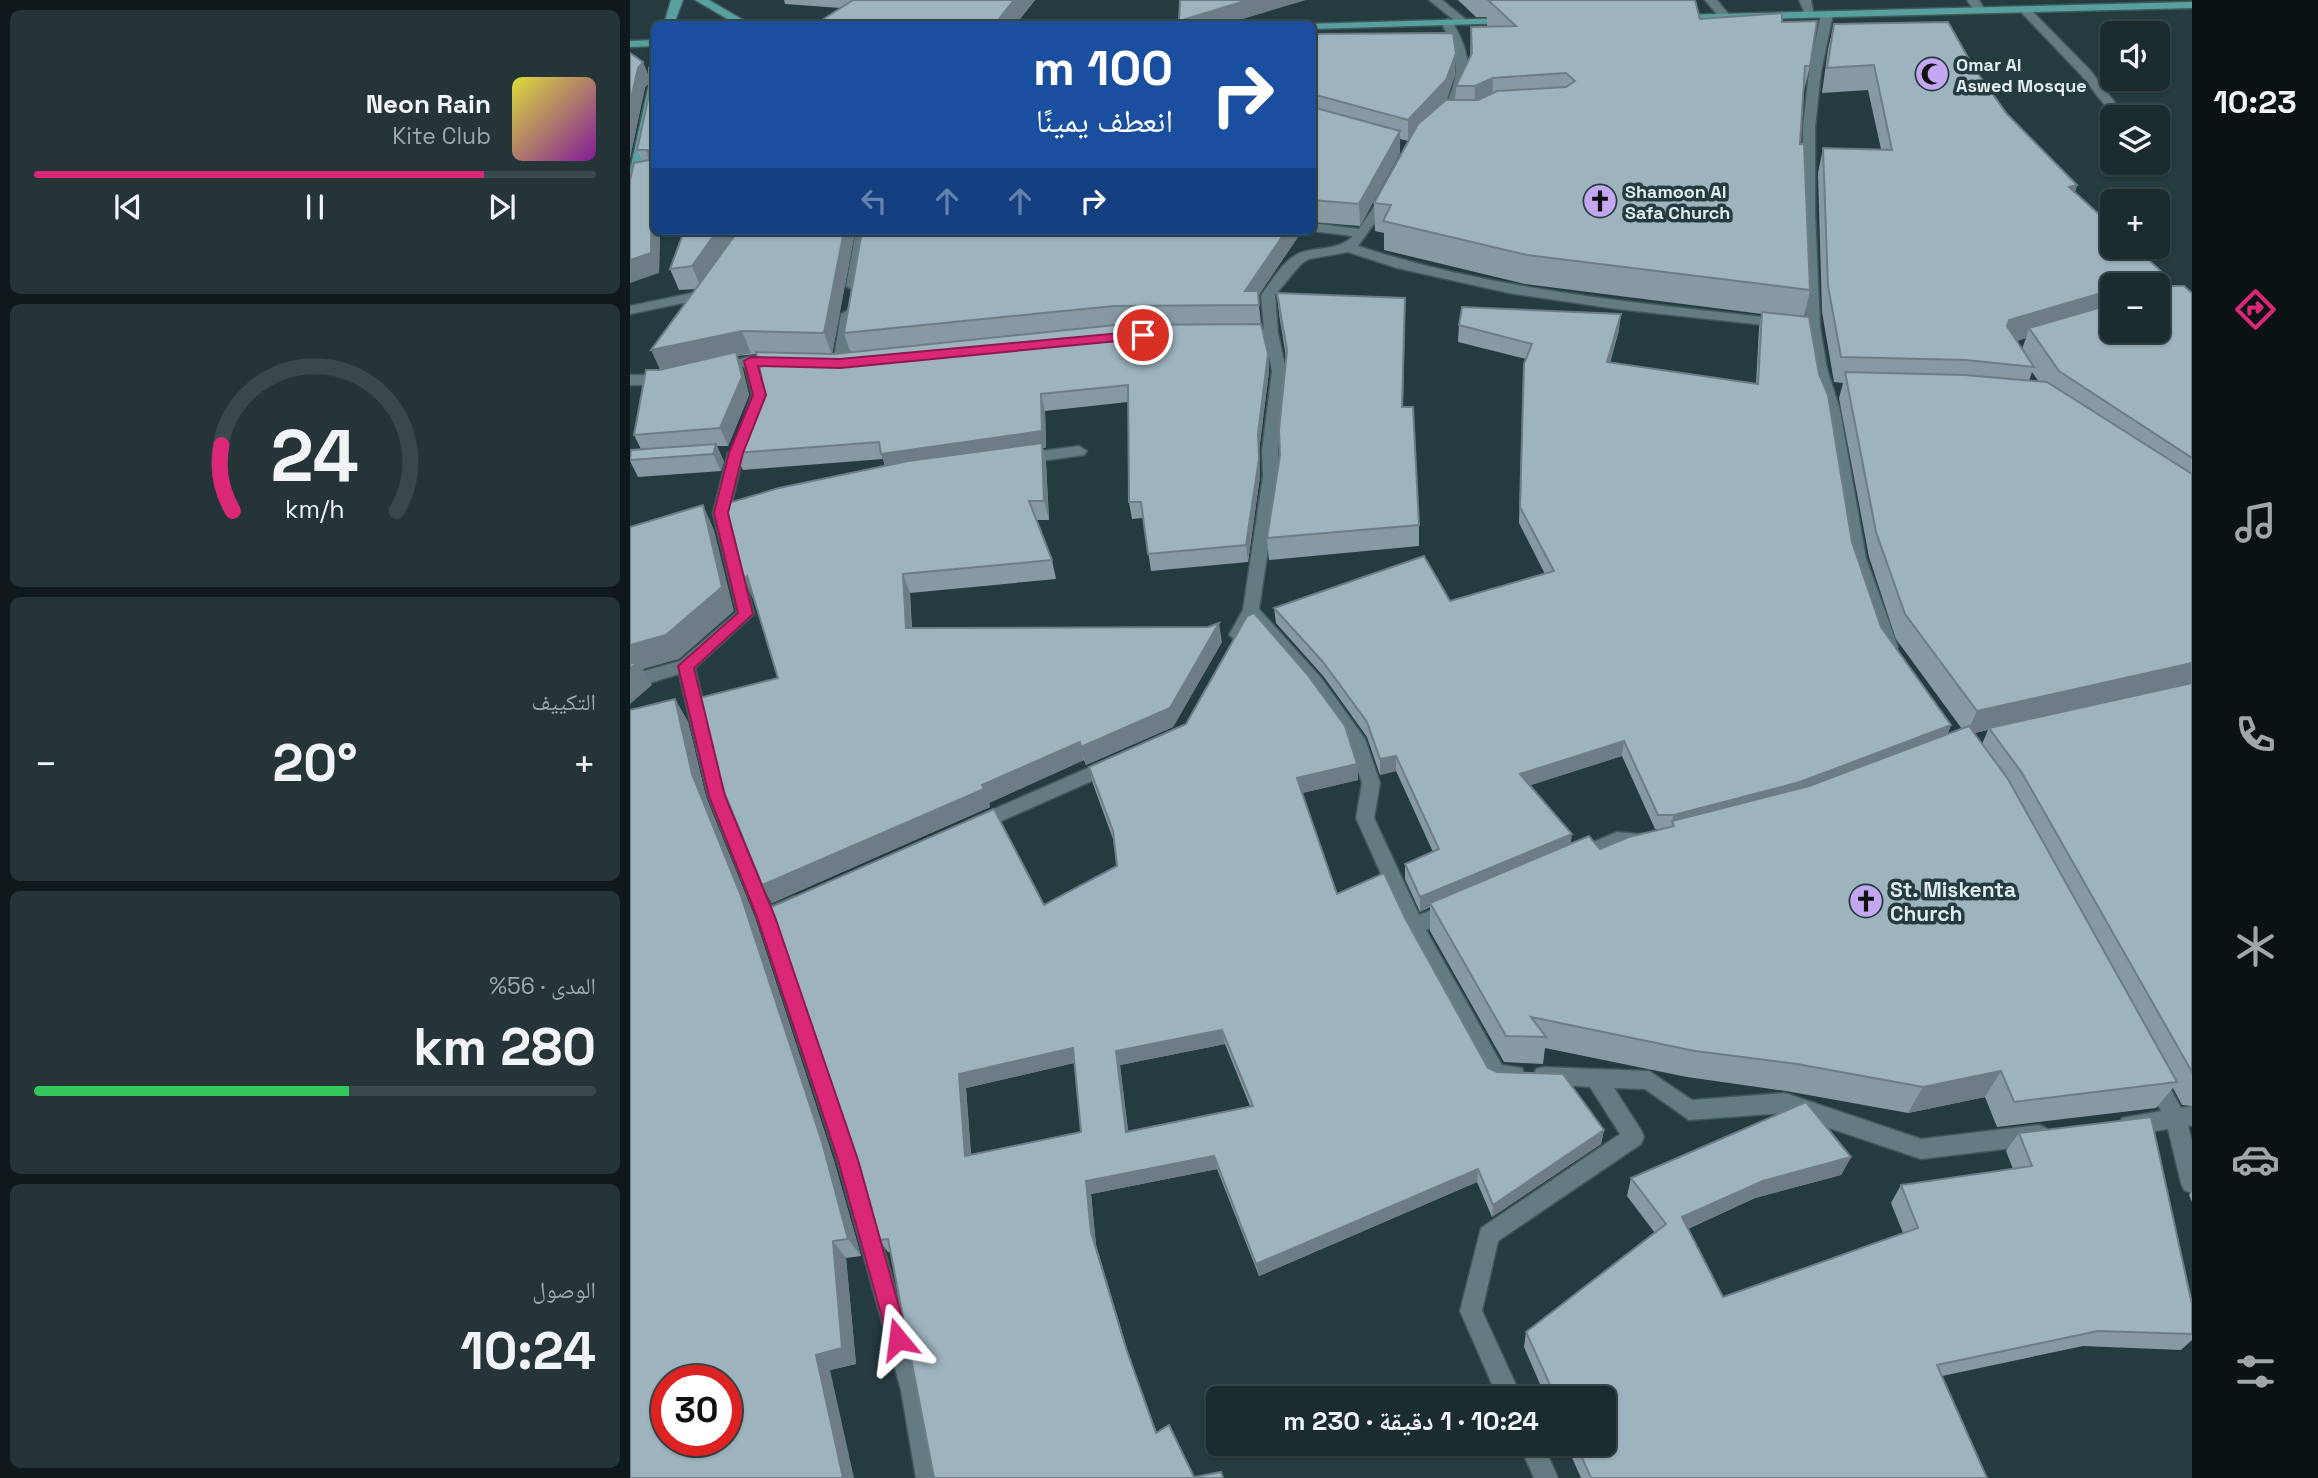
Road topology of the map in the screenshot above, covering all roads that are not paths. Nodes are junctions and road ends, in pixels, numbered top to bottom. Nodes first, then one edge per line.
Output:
1 (677, 0) edge
2 (701, 0) edge
3 (1435, 0) edge
4 (1711, 0) edge
5 (1805, 0) edge
6 (1976, 5) edge
7 (2192, 5) edge
8 (2024, 9) junction
9 (1818, 14) junction
10 (1725, 17) junction
11 (1656, 19) edge
12 (670, 21) edge
13 (739, 21) edge
14 (1518, 21) edge
15 (1463, 22) junction
16 (1447, 23) junction
17 (1316, 26) edge
18 (651, 43) edge
19 (630, 44) edge
20 (651, 104) edge
21 (2111, 105) edge
22 (1445, 123) edge
23 (638, 176) edge
24 (1398, 178) edge
25 (630, 199) edge
26 (1316, 227) edge
27 (1363, 233) junction
28 (862, 235) edge
29 (1349, 248) junction
30 (721, 274) edge
31 (630, 310) edge
32 (1811, 327) junction
33 (1271, 333) junction
34 (1229, 334) edge
35 (751, 361) junction
36 (802, 362) edge
37 (840, 363) edge
38 (727, 366) edge
39 (679, 377) edge
40 (630, 380) edge
41 (1079, 451) dead end
42 (997, 462) edge
43 (760, 505) edge
44 (721, 513) junction
45 (1251, 610) junction
46 (1229, 649) edge
47 (1901, 663) edge
48 (686, 666) junction
49 (630, 682) edge
50 (1131, 756) edge
51 (955, 834) edge
52 (1658, 840) edge
53 (1567, 862) edge
54 (816, 895) edge
55 (1465, 904) edge
56 (766, 917) junction
57 (1415, 926) junction
58 (2142, 1058) edge
59 (1595, 1078) junction
60 (2184, 1118) edge
61 (2109, 1127) edge
62 (2055, 1133) edge
63 (2192, 1184) edge
64 (1505, 1386) edge
65 (1536, 1456) edge
66 (928, 1478) edge
67 (1546, 1478) edge

1 - 12 main road
2 - 13 main road
3 - 15 street
4 - 10 street
5 - 9 street
6 - 8 main road
6 - 9 main road
7 - 8 main road
8 - 21 street
9 - 10 main road
9 - 32 street
10 - 11 main road
14 - 15 main road
15 - 16 main road
16 - 17 main road
16 - 22 street
18 - 19 main road
20 - 23 main road
23 - 25 main road
24 - 27 street
26 - 27 street
27 - 29 street
28 - 37 street
29 - 32 street
29 - 33 street
30 - 31 street
32 - 47 street
33 - 34 street
33 - 45 street
35 - 36 street
35 - 38 street
35 - 44 street
39 - 40 street
41 - 42 street
43 - 44 street
44 - 48 street
45 - 46 street
45 - 57 street
48 - 49 street
48 - 56 street
50 - 51 street
52 - 53 street
54 - 56 street
55 - 57 street
56 - 66 street
57 - 59 street
58 - 60 street
59 - 62 street
59 - 64 street
60 - 61 street
60 - 63 street
65 - 67 street

